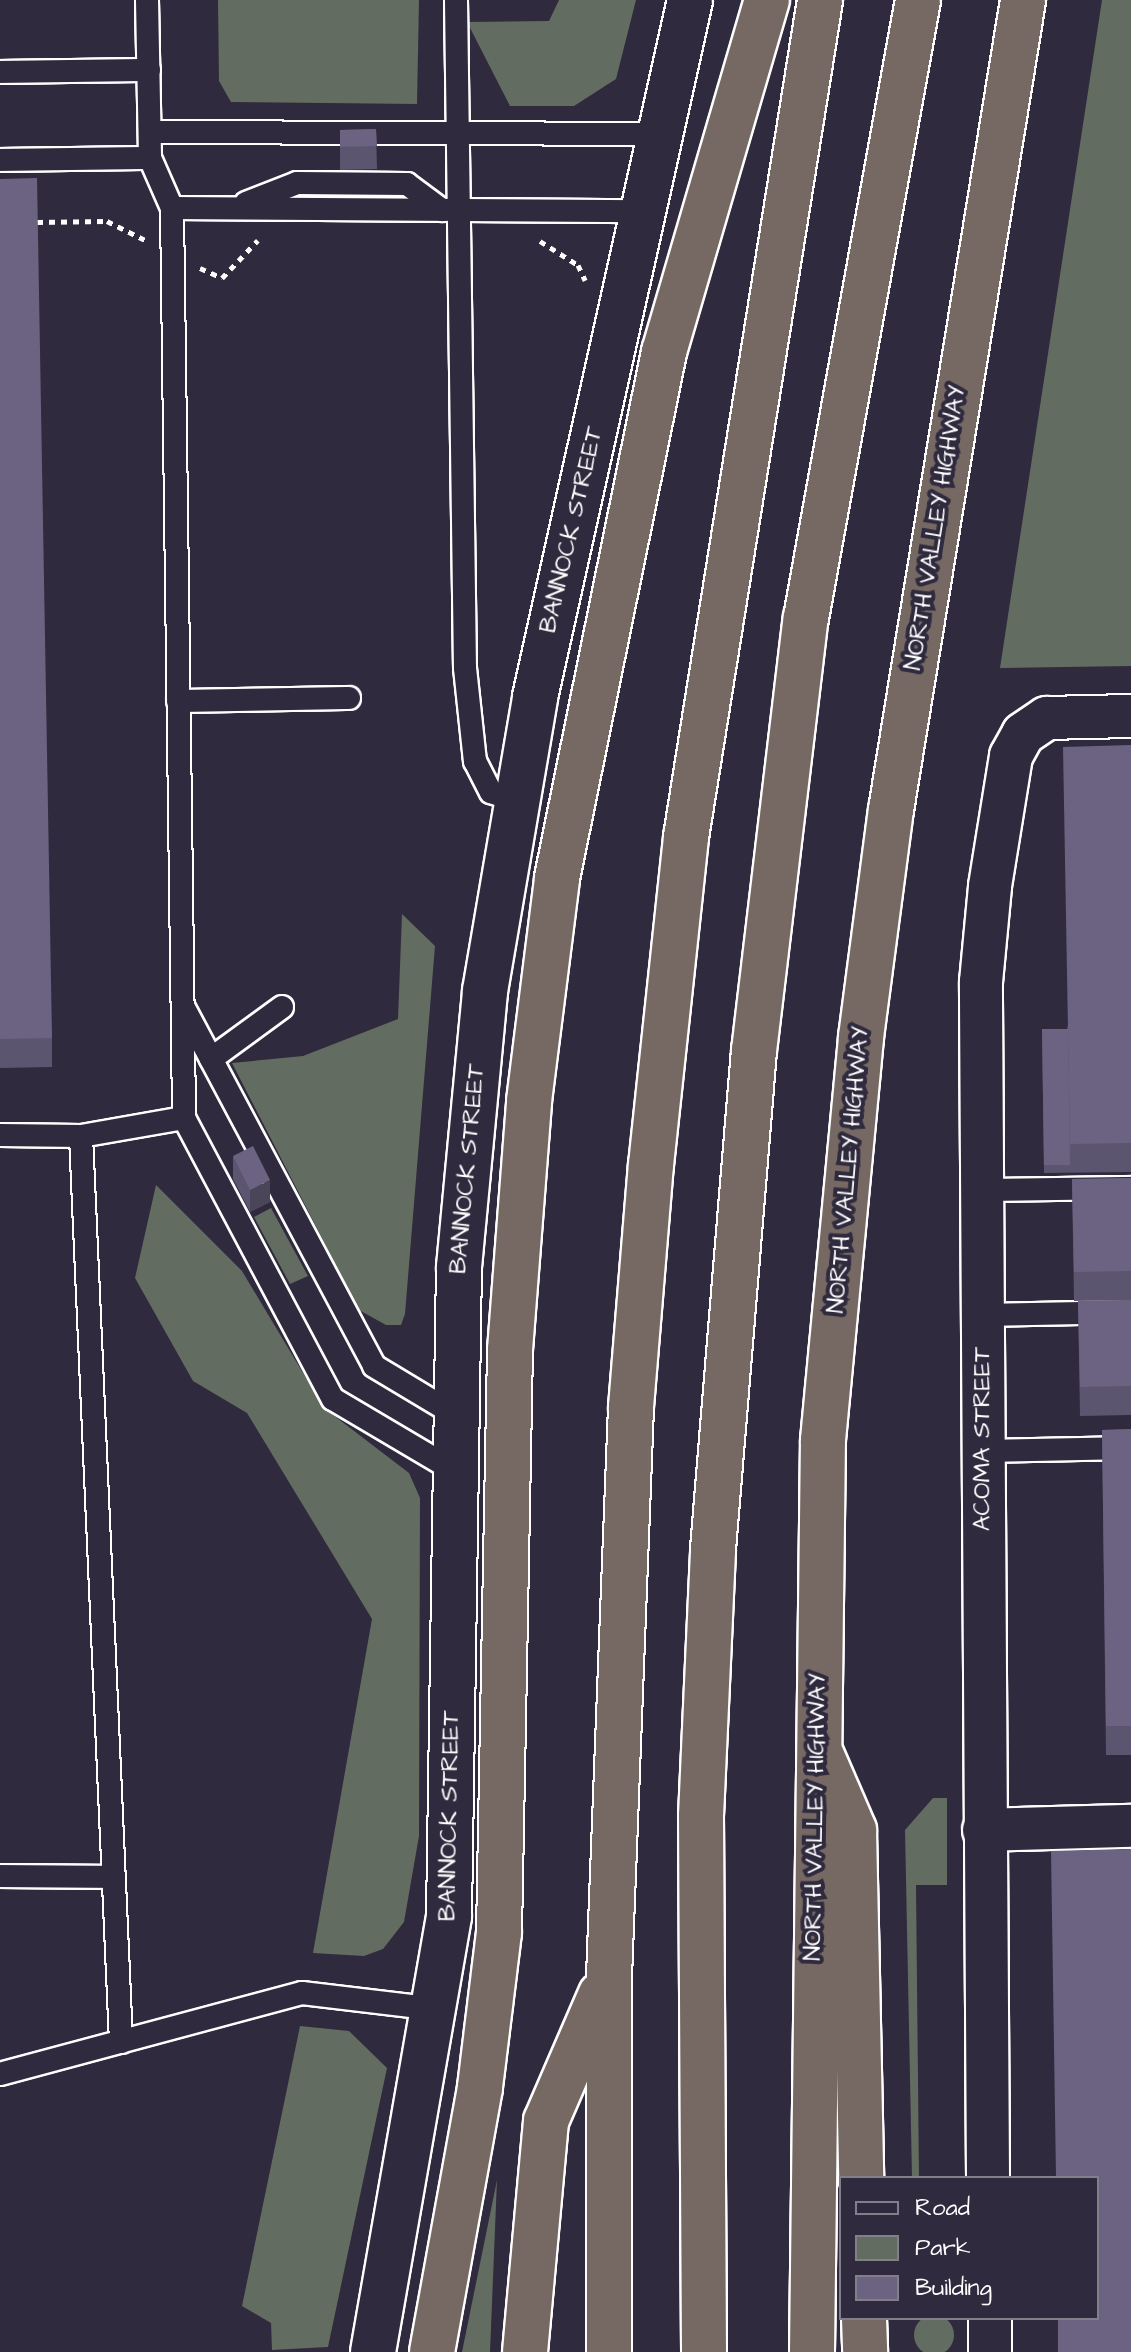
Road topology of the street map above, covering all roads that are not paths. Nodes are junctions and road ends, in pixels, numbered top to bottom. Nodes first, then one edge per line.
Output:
1 (147, 0) edge
2 (456, 0) edge
3 (690, 0) edge
4 (767, 0) edge
5 (820, 0) edge
6 (918, 0) edge
7 (1023, 0) edge
8 (149, 70) junction
9 (0, 72) edge
10 (150, 132) junction
11 (460, 133) junction
12 (660, 134) junction
13 (150, 158) junction
14 (0, 160) edge
15 (172, 208) junction
16 (452, 210) junction
17 (643, 211) junction
18 (349, 698) dead end
19 (178, 701) junction
20 (1131, 716) edge
21 (516, 801) junction
22 (182, 1005) junction
23 (282, 1007) dead end
24 (211, 1059) junction
25 (184, 1118) junction
26 (0, 1135) edge
27 (81, 1136) junction
28 (1131, 1188) edge
29 (982, 1190) junction
30 (1131, 1312) edge
31 (982, 1315) junction
32 (454, 1414) junction
33 (1131, 1448) edge
34 (983, 1451) junction
35 (453, 1470) junction
36 (816, 1743) junction
37 (1131, 1826) edge
38 (984, 1830) junction
39 (0, 1876) edge
40 (112, 1877) junction
41 (609, 1977) junction
42 (436, 2009) junction
43 (121, 2042) junction
44 (0, 2074) edge
45 (861, 2176) edge
46 (988, 2176) edge
47 (864, 2320) edge
48 (990, 2320) edge
49 (373, 2352) edge
50 (432, 2352) edge
51 (525, 2352) edge
52 (609, 2352) edge
53 (704, 2352) edge
54 (812, 2352) edge
55 (865, 2352) edge
56 (990, 2352) edge

1 - 8 lane
2 - 11 lane
3 - 12 street, BANNOCK STREET
4 - 50 highway
5 - 41 highway
6 - 53 highway
7 - 36 highway, NORTH VALLEY HIGHWAY
8 - 9 lane
8 - 10 lane
10 - 11 lane
10 - 13 lane
11 - 12 lane
11 - 16 lane
12 - 17 street, BANNOCK STREET
13 - 14 lane
13 - 15 lane
15 - 16 lane
15 - 19 lane
16 - 17 lane
16 - 21 lane
17 - 21 street, BANNOCK STREET
18 - 19 lane
19 - 22 lane
20 - 29 street, ACOMA STREET
21 - 32 street, BANNOCK STREET
22 - 24 lane
22 - 25 lane
23 - 24 lane
24 - 32 lane
25 - 27 lane
25 - 35 lane
26 - 27 lane
27 - 40 lane
28 - 29 lane
29 - 31 street, ACOMA STREET
30 - 31 lane
31 - 34 street, ACOMA STREET
32 - 35 street, BANNOCK STREET
33 - 34 lane
34 - 38 street, ACOMA STREET
35 - 42 street, BANNOCK STREET
36 - 45 highway
36 - 54 highway, NORTH VALLEY HIGHWAY
37 - 38 street
38 - 46 street, ACOMA STREET
39 - 40 lane
40 - 43 lane
41 - 51 highway
41 - 52 highway
42 - 43 lane
42 - 49 street, BANNOCK STREET
43 - 44 lane
47 - 55 highway
48 - 56 street

